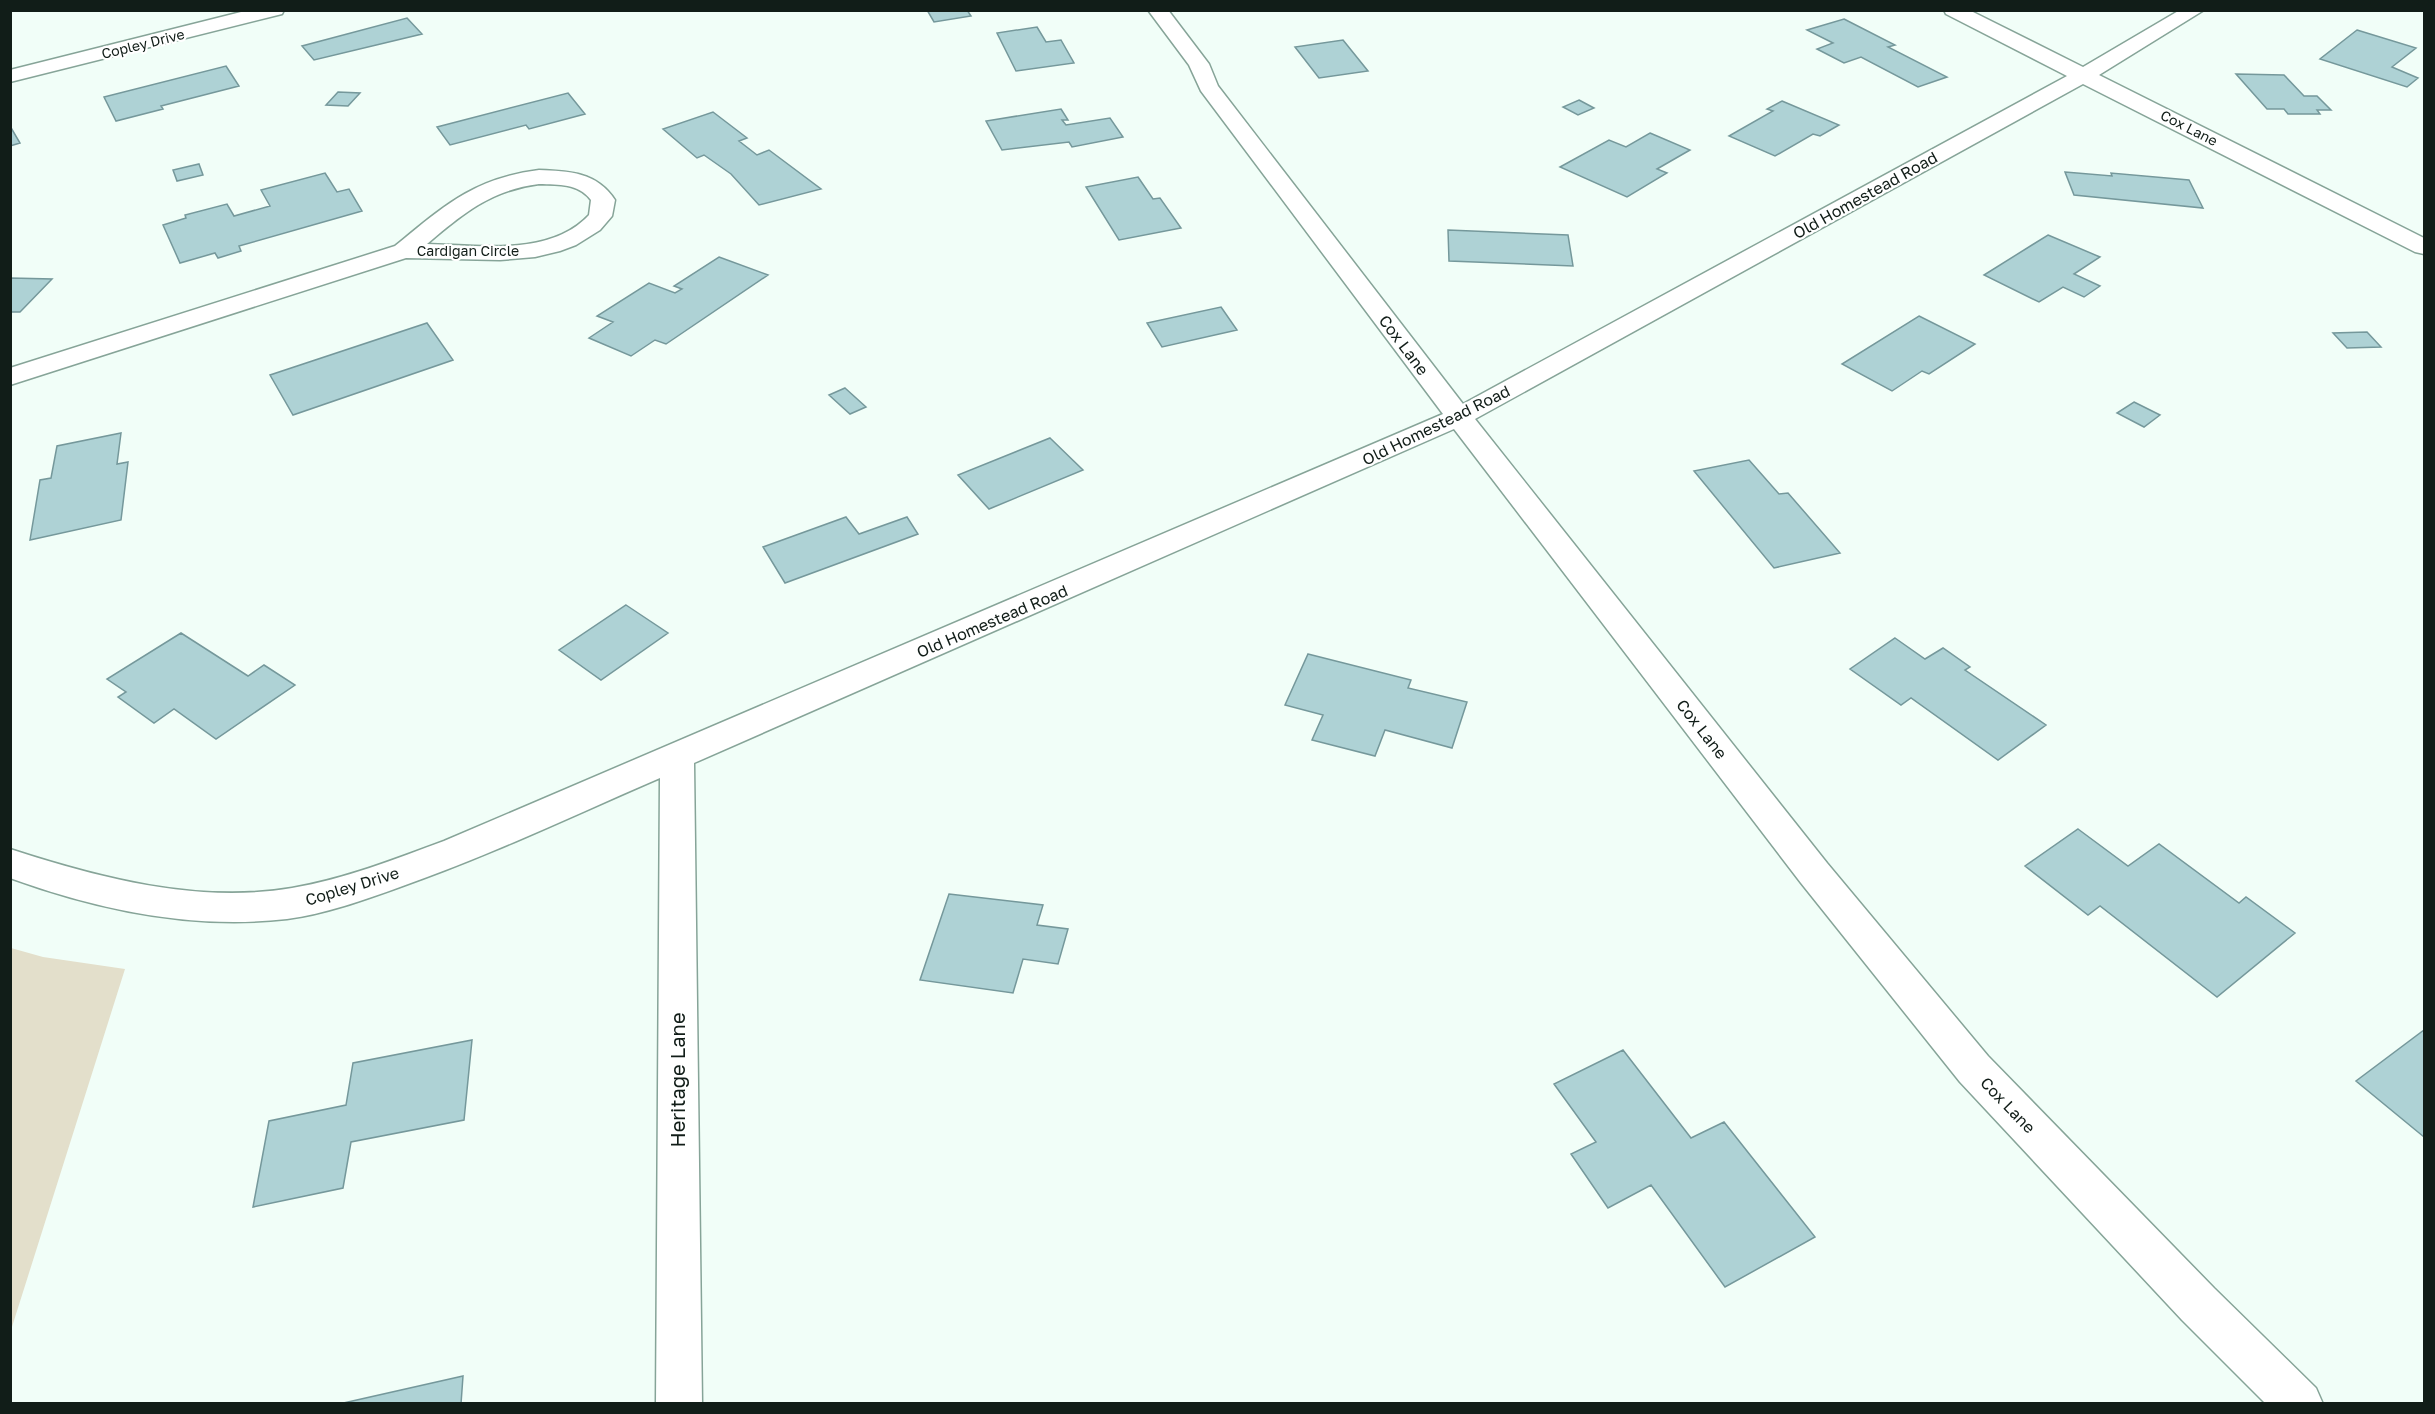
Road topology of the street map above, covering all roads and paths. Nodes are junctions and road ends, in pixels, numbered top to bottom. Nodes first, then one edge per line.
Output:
1 (275, 10) edge
2 (1157, 10) edge
3 (1953, 10) edge
4 (2195, 10) edge
5 (2084, 75) junction
6 (10, 76) edge
7 (2424, 248) edge
8 (404, 251) junction
9 (10, 377) edge
10 (1459, 417) junction
11 (677, 757) junction
12 (10, 863) edge
13 (679, 1404) edge
14 (2300, 1404) edge

1 - 6 street, Copley Drive
2 - 10 street, Cox Lane
3 - 5 street, Cox Lane
4 - 5 street, Old Homestead Road
5 - 7 street, Cox Lane
5 - 10 street, Old Homestead Road
8 - 8 street, Cardigan Circle
8 - 9 street, Cardigan Circle
10 - 11 street, Old Homestead Road
10 - 14 street, Cox Lane
11 - 12 street, Copley Drive
11 - 13 street, Heritage Lane

